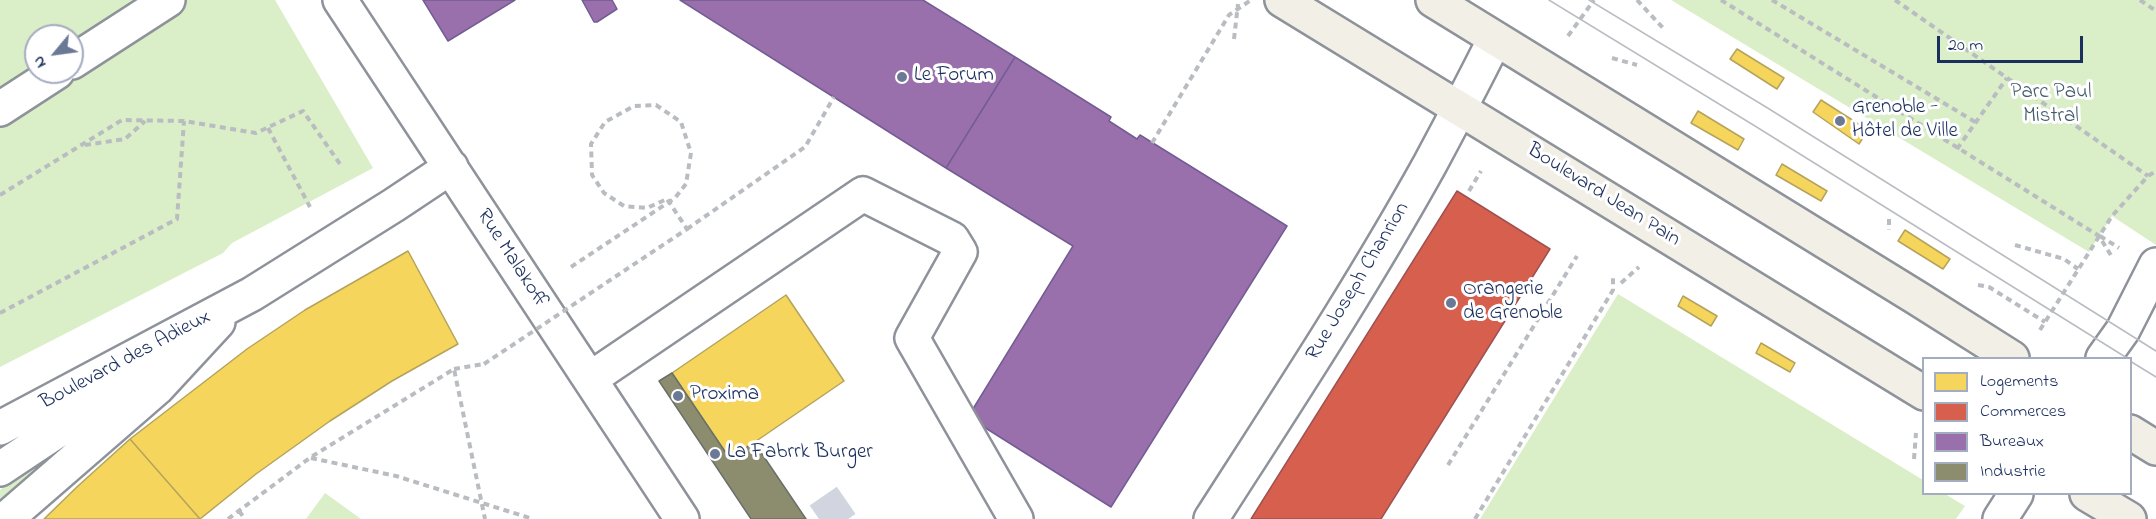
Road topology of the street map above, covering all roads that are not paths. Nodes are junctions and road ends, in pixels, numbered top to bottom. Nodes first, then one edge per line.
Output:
1 (168, 0) edge
2 (340, 0) edge
3 (1282, 0) edge
4 (1433, 0) edge
5 (1495, 39) junction
6 (84, 54) edge
7 (39, 84) edge
8 (1459, 108) junction
9 (0, 109) edge
10 (451, 167) junction
11 (2155, 267) edge
12 (252, 294) junction
13 (210, 329) junction
14 (2010, 357) edge
15 (2104, 357) edge
16 (590, 379) junction
17 (1922, 392) edge
18 (0, 428) edge
19 (2132, 433) edge
20 (2156, 448) edge
21 (0, 469) edge
22 (2015, 495) edge
23 (2089, 495) edge
24 (6, 519) edge
25 (682, 519) edge
26 (1016, 519) edge
27 (1211, 519) edge
28 (2000, 519) edge
29 (2129, 519) edge

1 - 6 street
2 - 10 street, Rue Malakoff
3 - 8 main road, Boulevard Jean Pain
4 - 5 main road
5 - 8 street, Rue Joseph Chanrion
5 - 14 main road
7 - 9 street
8 - 17 main road, Boulevard Jean Pain
8 - 27 street, Rue Joseph Chanrion
10 - 12 street, Boulevard des Adieux
10 - 16 street, Rue Malakoff
11 - 15 street
12 - 13 street, Boulevard des Adieux
12 - 18 street, Boulevard des Adieux
13 - 21 street, Boulevard des Adieux
13 - 24 street, Boulevard des Adieux
16 - 25 street, Rue Malakoff
16 - 26 street
19 - 20 main road
22 - 28 street
23 - 29 main road

